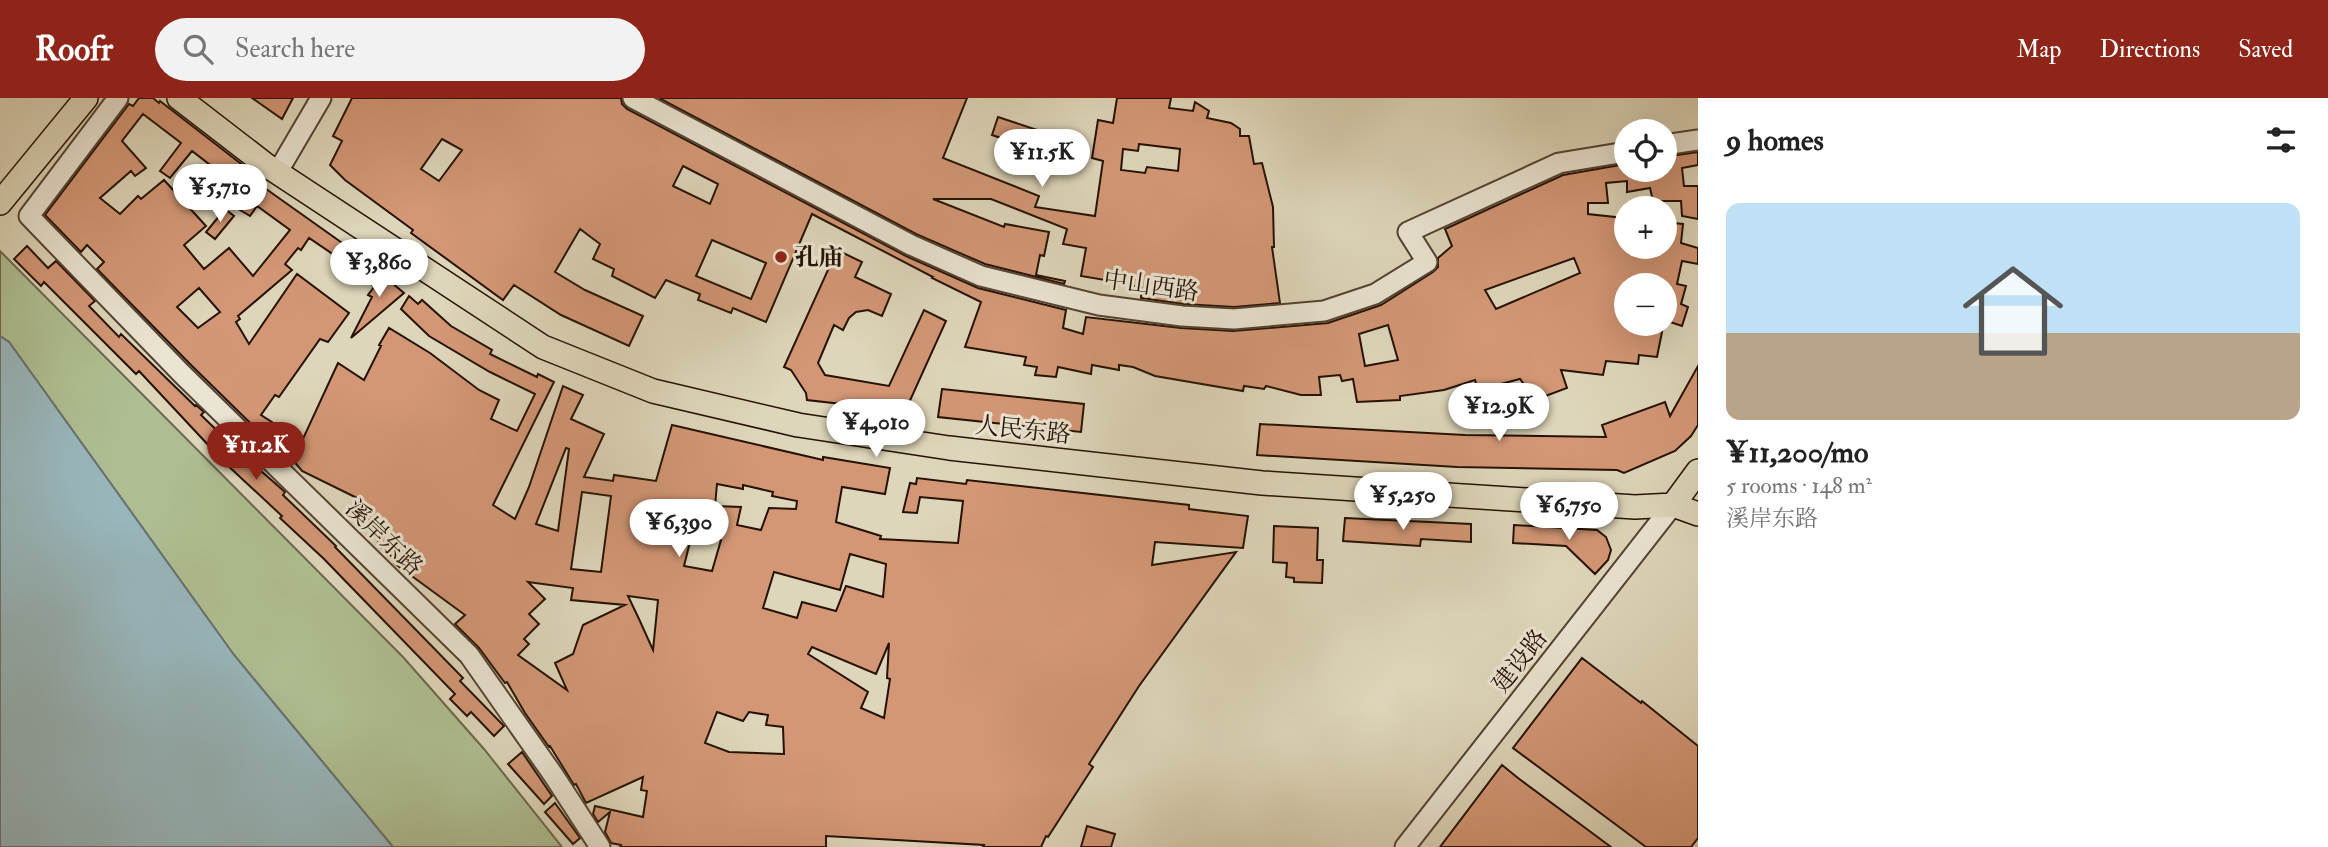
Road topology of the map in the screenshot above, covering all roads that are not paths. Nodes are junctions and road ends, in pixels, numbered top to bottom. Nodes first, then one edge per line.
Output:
1 (86, 98) edge
2 (118, 98) edge
3 (179, 98) edge
4 (321, 98) edge
5 (633, 98) edge
6 (1698, 140) edge
7 (1677, 143) edge
8 (1614, 154) edge
9 (277, 173) junction
10 (0, 203) edge
11 (1698, 471) edge
12 (1673, 505) junction
13 (1698, 514) edge
14 (600, 847) edge
15 (1405, 847) edge

1 - 10 main road
2 - 14 street, 溪岸东路
3 - 9 main road, 人民东路
4 - 9 street
5 - 8 street, 中山西路
6 - 7 street
9 - 12 main road, 人民东路
11 - 12 main road
12 - 13 main road, 人民东路
12 - 15 street, 建设路

